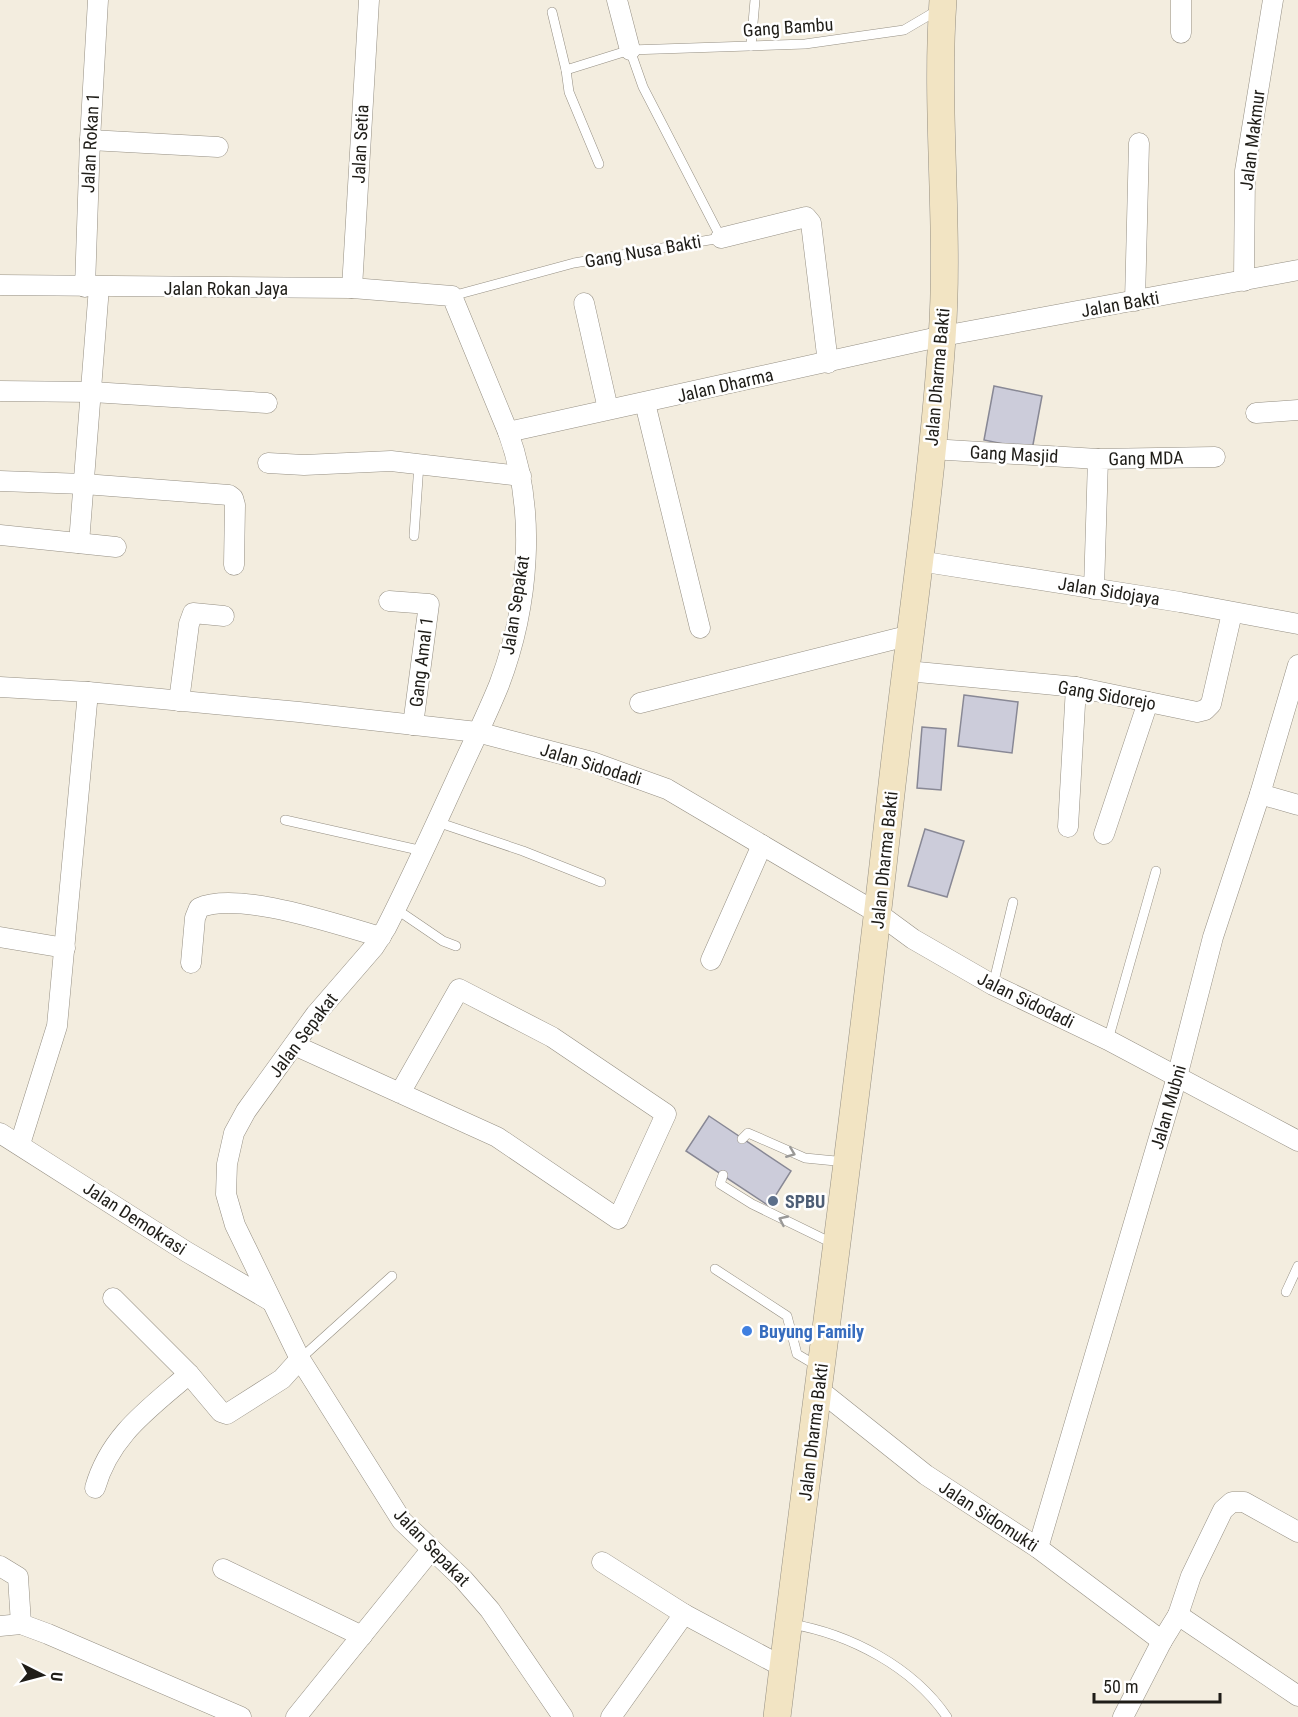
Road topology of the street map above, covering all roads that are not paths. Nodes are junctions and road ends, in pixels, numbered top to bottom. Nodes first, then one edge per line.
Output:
1 (98, 0) edge
2 (369, 0) edge
3 (617, 0) edge
4 (755, 0) edge
5 (1181, 0) edge
6 (1273, 0) edge
7 (943, 4) edge
8 (552, 12) dead end
9 (1180, 33) dead end
10 (752, 46) junction
11 (630, 50) junction
12 (566, 70) junction
13 (90, 140) junction
14 (1139, 143) dead end
15 (219, 147) dead end
16 (600, 164) dead end
17 (721, 238) junction
18 (1298, 270) edge
19 (1244, 281) junction
20 (0, 285) edge
21 (92, 287) junction
22 (352, 288) junction
23 (452, 296) junction
24 (1135, 301) junction
25 (584, 303) dead end
26 (942, 336) junction
27 (828, 363) junction
28 (0, 392) edge
29 (92, 392) junction
30 (645, 403) junction
31 (267, 404) dead end
32 (608, 409) junction
33 (1298, 410) edge
34 (1256, 413) dead end
35 (508, 432) junction
36 (931, 450) junction
37 (1215, 457) dead end
38 (1098, 459) junction
39 (268, 463) dead end
40 (419, 464) junction
41 (521, 476) junction
42 (0, 481) edge
43 (84, 484) junction
44 (0, 535) edge
45 (414, 536) dead end
46 (79, 543) junction
47 (116, 547) dead end
48 (919, 561) junction
49 (234, 565) dead end
50 (1094, 589) junction
51 (389, 601) dead end
52 (1233, 613) junction
53 (224, 616) dead end
54 (1298, 624) edge
55 (700, 628) dead end
56 (910, 635) junction
57 (1298, 665) edge
58 (907, 671) junction
59 (0, 687) edge
60 (1076, 687) junction
61 (88, 692) junction
62 (178, 701) junction
63 (1148, 702) junction
64 (640, 703) dead end
65 (413, 725) junction
66 (477, 732) junction
67 (1260, 794) junction
68 (1298, 805) edge
69 (285, 820) dead end
70 (437, 822) junction
71 (1068, 827) dead end
72 (1104, 834) dead end
73 (762, 845) junction
74 (423, 851) junction
75 (1156, 872) dead end
76 (600, 882) dead end
77 (1013, 902) dead end
78 (396, 909) junction
79 (879, 914) junction
80 (381, 937) junction
81 (0, 938) edge
82 (456, 946) dead end
83 (65, 948) junction
84 (711, 960) dead end
85 (191, 963) dead end
86 (993, 985) junction
87 (1108, 1040) junction
88 (294, 1045) junction
89 (1177, 1077) junction
90 (400, 1093) junction
91 (0, 1133) edge
92 (742, 1139) dead end
93 (1298, 1141) edge
94 (20, 1143) junction
95 (846, 1162) junction
96 (723, 1175) dead end
97 (836, 1245) junction
98 (1298, 1266) edge
99 (715, 1269) dead end
100 (392, 1276) dead end
101 (1286, 1292) dead end
102 (113, 1299) dead end
103 (271, 1301) junction
104 (300, 1359) junction
105 (189, 1374) junction
106 (820, 1378) junction
107 (95, 1488) dead end
108 (1298, 1532) edge
109 (1038, 1548) junction
110 (431, 1550) junction
111 (602, 1562) dead end
112 (0, 1566) edge
113 (223, 1569) dead end
114 (684, 1614) junction
115 (1178, 1615) junction
116 (789, 1623) junction
117 (21, 1624) junction
118 (0, 1626) edge
119 (362, 1636) junction
120 (1162, 1641) junction
121 (783, 1667) junction
122 (1298, 1696) edge
123 (561, 1716) edge
124 (241, 1717) edge
125 (296, 1717) edge
126 (611, 1717) edge
127 (777, 1717) edge
128 (947, 1717) edge
129 (1123, 1717) edge

1 - 13 street, Jalan Rokan 1
2 - 22 street, Jalan Setia
3 - 11 street, Gang Nusa Bakti
4 - 10 lane
5 - 9 street
6 - 19 street, Jalan Makmur
7 - 10 lane, Gang Bambu
7 - 26 main road, Jalan Dharma Bakti
8 - 12 lane
10 - 11 lane, Gang Bambu
11 - 12 lane, Gang Bambu
11 - 17 lane, Gang Nusa Bakti
12 - 16 lane
13 - 15 street
13 - 21 street, Jalan Rokan 1
14 - 24 street
17 - 23 lane, Gang Nusa Bakti
17 - 27 street
18 - 19 street, Jalan Bakti
19 - 24 street, Jalan Bakti
20 - 21 street, Jalan Rokan Jaya
21 - 22 street, Jalan Rokan Jaya
21 - 29 street, Jalan Rokan 1
22 - 23 street, Jalan Rokan Jaya
23 - 35 street, Jalan Sepakat
24 - 26 street, Jalan Bakti
25 - 32 street
26 - 27 street, Jalan Dharma
26 - 36 main road, Jalan Dharma Bakti
27 - 30 street, Jalan Dharma
28 - 29 street
29 - 31 street
29 - 43 street, Jalan Rokan 1
30 - 32 street, Jalan Dharma
30 - 55 street
32 - 35 street, Jalan Dharma
33 - 34 street
35 - 41 street, Jalan Sepakat
36 - 38 street, Gang Masjid
36 - 48 main road, Jalan Dharma Bakti
37 - 38 street, Gang MDA
38 - 50 street, Gang MDA
39 - 40 street
40 - 41 street
40 - 45 lane
41 - 66 street, Jalan Sepakat
42 - 43 street
43 - 46 street, Jalan Rokan 1
43 - 49 street
44 - 46 street
46 - 47 street
48 - 50 street, Jalan Sidojaya
48 - 56 main road, Jalan Dharma Bakti
50 - 52 street, Jalan Sidojaya
51 - 65 street, Gang Amal 1
52 - 54 street, Jalan Sidojaya
52 - 63 street, Gang Sidorejo
53 - 62 street
56 - 58 main road, Jalan Dharma Bakti
56 - 64 street
57 - 67 street, Jalan Mubni
58 - 60 street, Gang Sidorejo
58 - 79 main road, Jalan Dharma Bakti
59 - 61 street, Jalan Sidodadi
60 - 63 street, Gang Sidorejo
60 - 71 street
61 - 62 street, Jalan Sidodadi
61 - 83 street
62 - 65 street, Jalan Sidodadi
63 - 72 street
65 - 66 street, Jalan Sidodadi
66 - 70 street, Jalan Sepakat
66 - 73 street, Jalan Sidodadi
67 - 68 street
67 - 89 street, Jalan Mubni
69 - 74 lane
70 - 74 street, Jalan Sepakat
70 - 76 lane
73 - 79 street, Jalan Sidodadi
73 - 84 street
74 - 78 street, Jalan Sepakat
75 - 87 lane
77 - 86 lane
78 - 80 street, Jalan Sepakat
78 - 82 lane
79 - 86 street, Jalan Sidodadi
79 - 95 main road, Jalan Dharma Bakti
80 - 85 street
80 - 88 street, Jalan Sepakat
81 - 83 street
83 - 94 street
86 - 87 street, Jalan Sidodadi
87 - 89 street, Jalan Sidodadi
88 - 90 street
88 - 103 street, Jalan Sepakat
89 - 93 street, Jalan Sidodadi
89 - 109 street, Jalan Mubni
90 - 90 street
91 - 94 street, Jalan Demokrasi
92 -> 95 lane
94 - 103 street, Jalan Demokrasi
95 - 97 main road, Jalan Dharma Bakti
97 -> 96 lane
97 - 106 main road, Jalan Dharma Bakti
98 - 101 lane
99 - 106 lane
100 - 104 lane
102 - 105 street
103 - 104 street, Jalan Sepakat
104 - 105 street
104 - 110 street, Jalan Sepakat
105 - 107 street
106 - 109 street, Jalan Sidomukti
106 - 116 main road, Jalan Dharma Bakti
108 - 115 street
109 - 120 street, Jalan Sidomukti
110 - 119 street
110 - 123 street, Jalan Sepakat
111 - 114 street
112 - 117 street
113 - 119 street
114 - 121 street
114 - 126 street
115 - 120 street
115 - 122 street
116 - 121 main road, Jalan Dharma Bakti
116 - 128 lane
117 - 118 street
117 - 124 street
119 - 125 street
120 - 129 street
121 - 127 main road, Jalan Dharma Bakti

